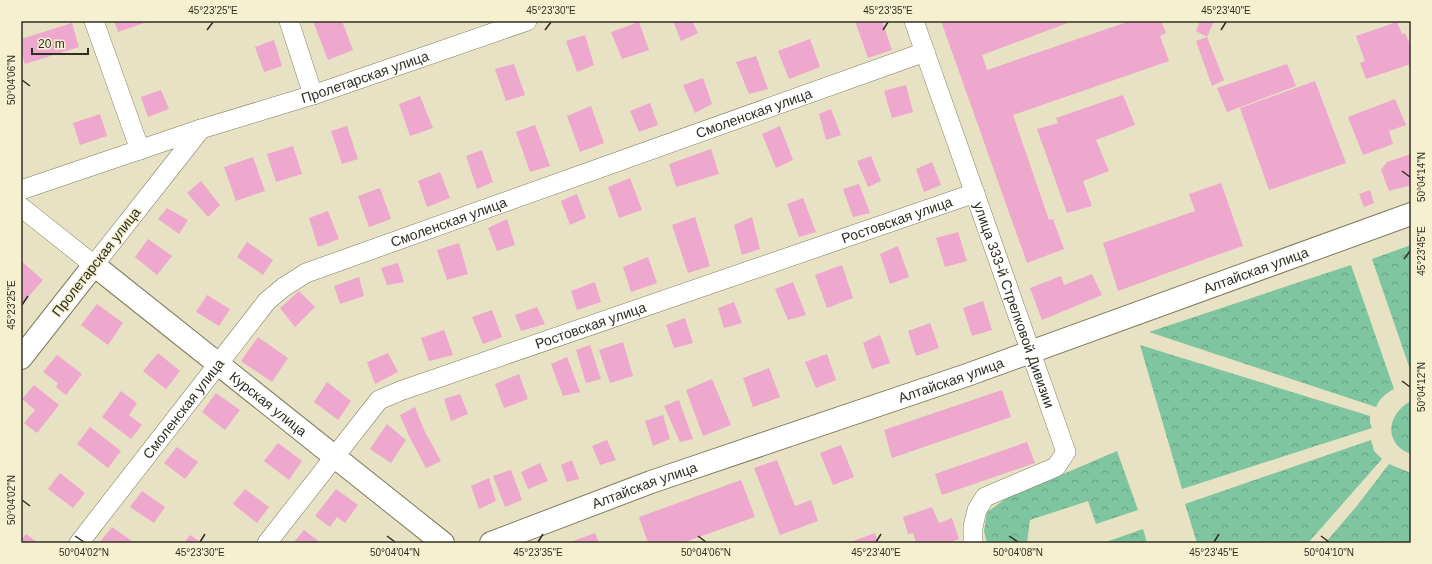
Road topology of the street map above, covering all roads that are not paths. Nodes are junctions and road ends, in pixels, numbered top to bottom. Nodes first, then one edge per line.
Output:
1 (94, 21) edge
2 (288, 21) edge
3 (527, 21) edge
4 (914, 21) edge
5 (925, 52) junction
6 (313, 95) junction
7 (201, 129) junction
8 (140, 150) junction
9 (21, 190) edge
10 (975, 193) junction
11 (21, 207) edge
12 (1411, 214) edge
13 (94, 265) junction
14 (1032, 350) junction
15 (21, 358) edge
16 (218, 364) junction
17 (334, 456) junction
18 (79, 543) edge
19 (267, 543) edge
20 (443, 543) edge
21 (491, 543) edge
22 (973, 543) edge

1 - 8 street
2 - 6 street
3 - 6 street, Пролетарская улица
4 - 5 street, улица 333-й Стрелковой Дивизии
5 - 10 street, улица 333-й Стрелковой Дивизии
5 - 16 street, Смоленская улица
6 - 7 street, Пролетарская улица
7 - 8 street, Пролетарская улица
7 - 13 street, Пролетарская улица
8 - 9 street, Пролетарская улица
10 - 14 street, улица 333-й Стрелковой Дивизии
10 - 17 street, Ростовская улица
11 - 13 street
12 - 14 street, Алтайская улица
13 - 15 street, Пролетарская улица
13 - 16 street, Курская улица
14 - 21 street, Алтайская улица
14 - 22 street, улица 333-й Стрелковой Дивизии
16 - 17 street, Курская улица
16 - 18 street, Смоленская улица
17 - 19 street, Ростовская улица
17 - 20 street, Курская улица

